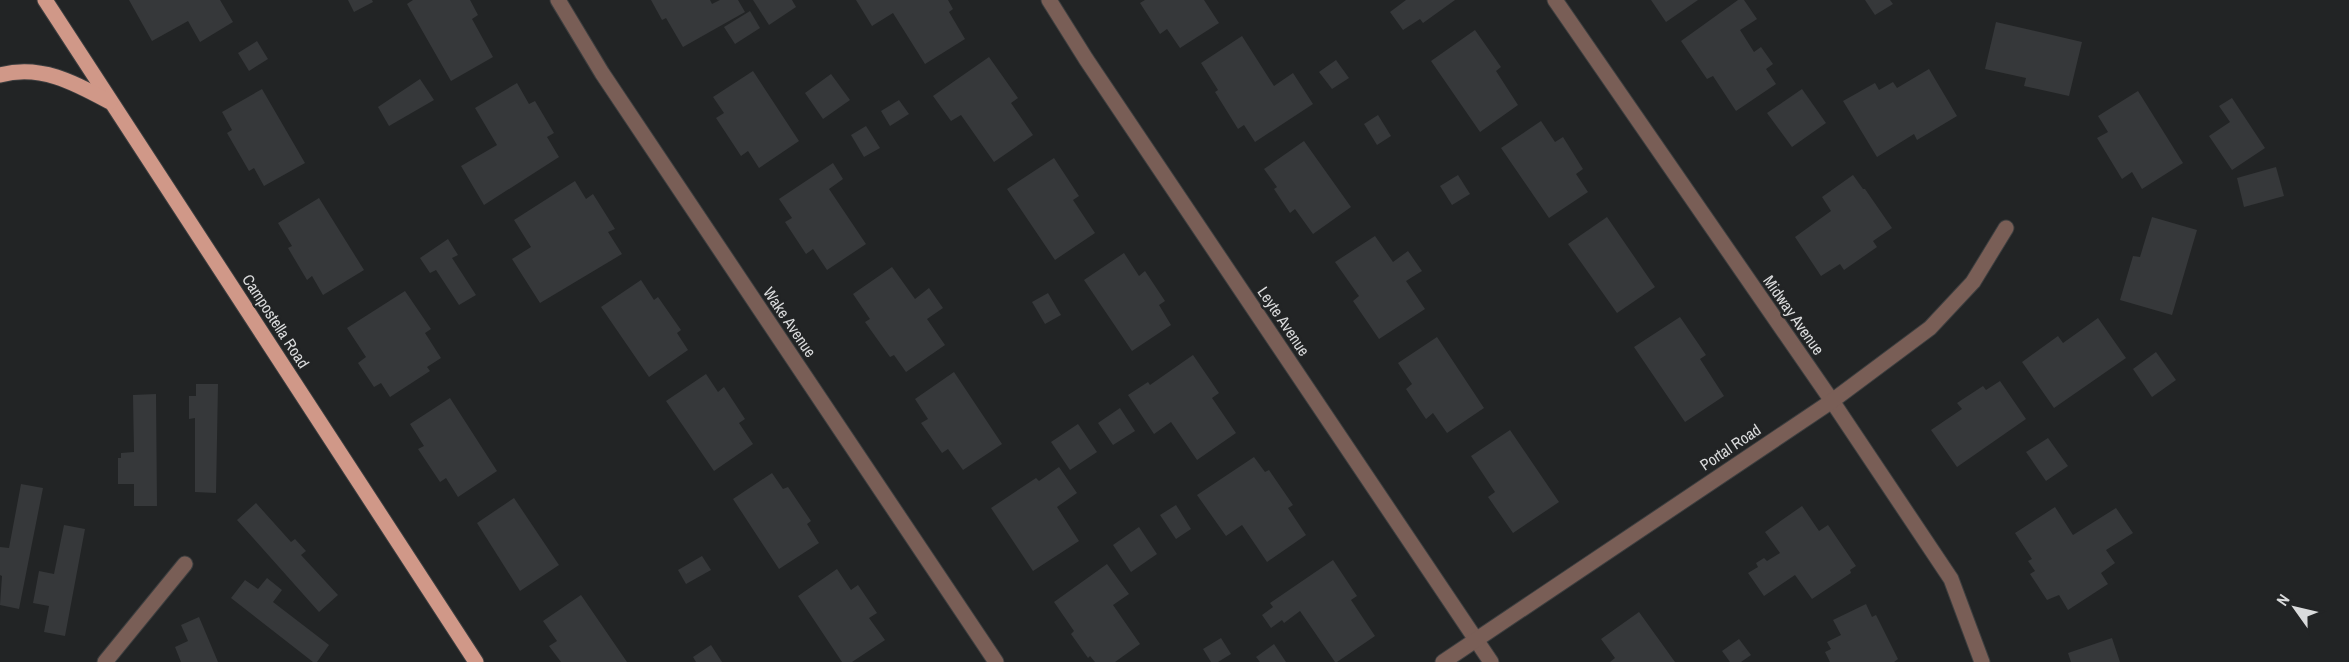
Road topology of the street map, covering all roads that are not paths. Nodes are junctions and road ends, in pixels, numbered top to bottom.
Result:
1 (45, 0) edge
2 (558, 0) edge
3 (1049, 0) edge
4 (1555, 0) edge
5 (0, 75) edge
6 (113, 104) junction
7 (2006, 228) dead end
8 (1832, 401) junction
9 (185, 564) dead end
10 (1476, 639) junction
11 (105, 662) edge
12 (476, 662) edge
13 (996, 662) edge
14 (1443, 662) edge
15 (1491, 662) edge
16 (1982, 662) edge

1 - 6 main road, Campostella Road
2 - 13 street, Wake Avenue
3 - 10 street, Leyte Avenue
4 - 8 street, Midway Avenue
5 - 6 main road
6 - 12 main road, Campostella Road
7 - 8 street, Portal Road
8 - 10 street, Portal Road
8 - 16 street, Midway Avenue
9 - 11 street
10 - 14 street, Portal Road
10 - 15 street, Leyte Avenue

